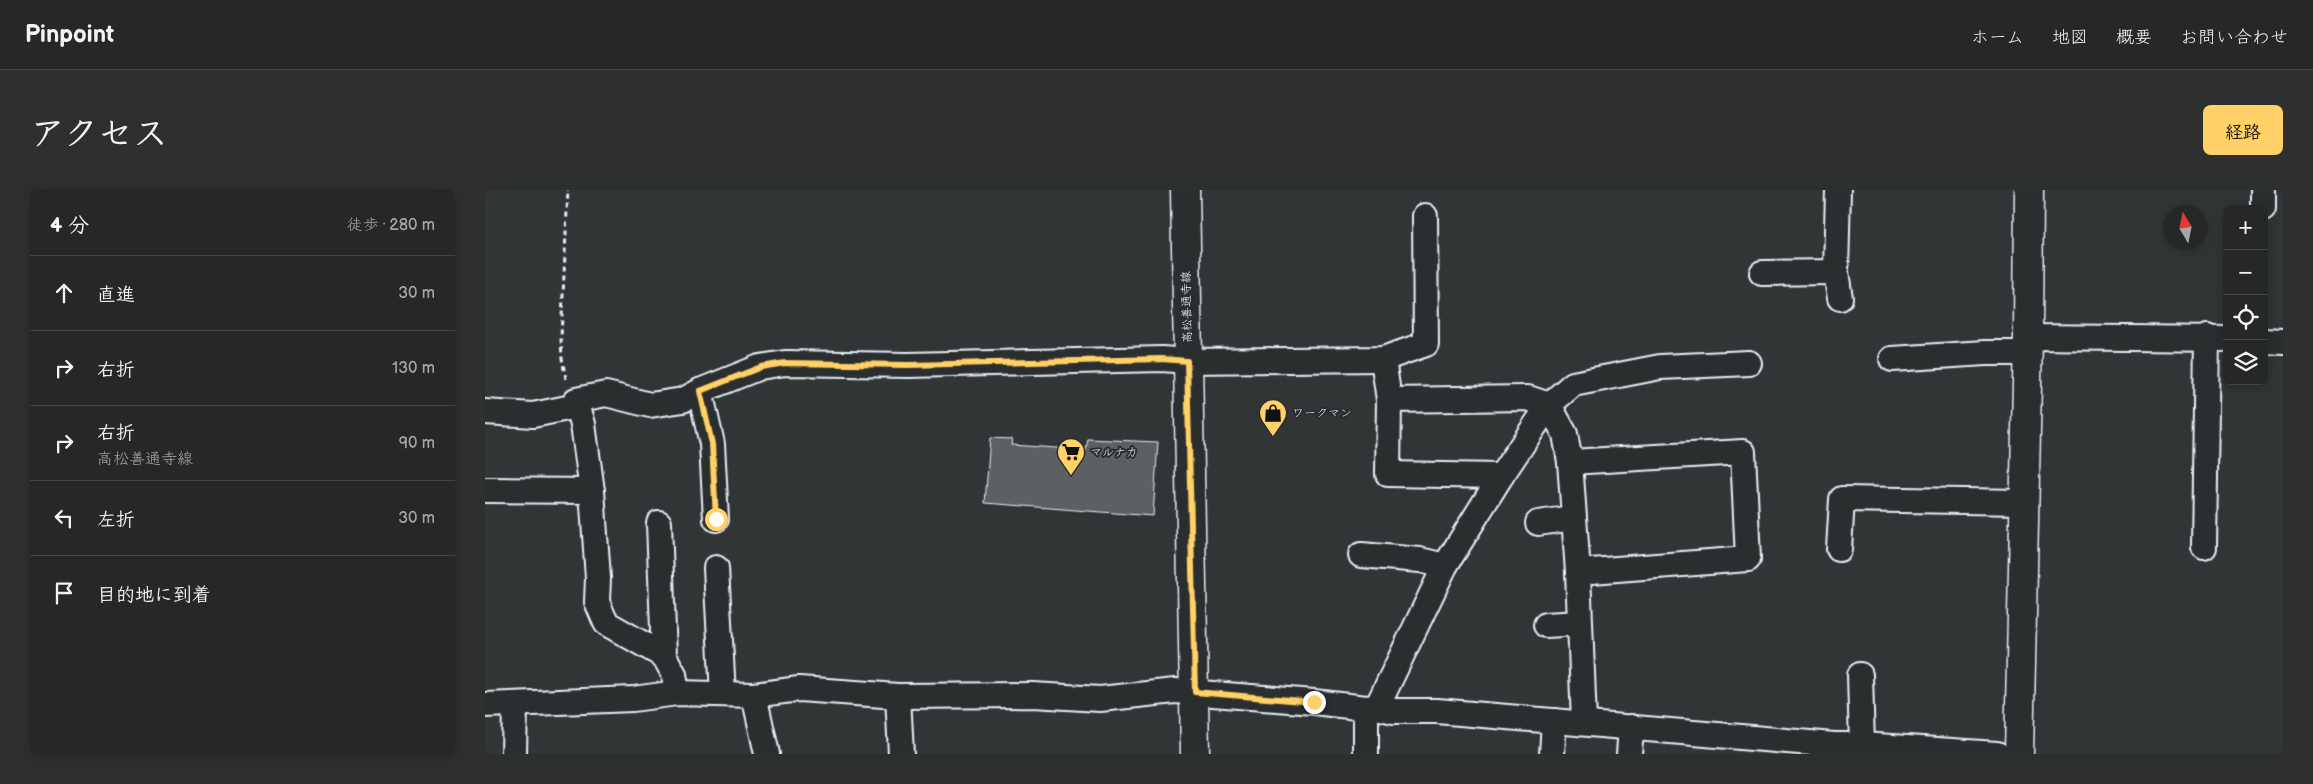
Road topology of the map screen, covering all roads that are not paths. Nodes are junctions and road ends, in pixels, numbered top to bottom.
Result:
1 (1185, 190) edge
2 (1838, 190) edge
3 (2029, 190) edge
4 (2263, 190) edge
5 (2263, 205) edge
6 (1425, 216) dead end
7 (1836, 272) junction
8 (1762, 273) dead end
9 (1840, 298) dead end
10 (2217, 338) edge
11 (2268, 341) edge
12 (2283, 342) edge
13 (2028, 345) junction
14 (1383, 359) junction
15 (1892, 360) dead end
16 (1187, 361) junction
17 (1749, 363) dead end
18 (700, 391) junction
19 (1389, 400) junction
20 (577, 403) junction
21 (1549, 405) junction
22 (485, 412) edge
23 (1570, 462) junction
24 (1501, 476) junction
25 (485, 490) edge
26 (592, 491) junction
27 (2023, 502) junction
28 (1573, 518) junction
29 (716, 519) dead end
30 (659, 523) dead end
31 (1538, 523) dead end
32 (2205, 547) dead end
33 (1839, 549) dead end
34 (1361, 555) dead end
35 (1445, 566) junction
36 (716, 568) dead end
37 (1578, 572) junction
38 (1581, 623) junction
39 (1545, 625) dead end
40 (664, 656) junction
41 (1861, 675) dead end
42 (1195, 692) junction
43 (677, 693) junction
44 (723, 694) junction
45 (754, 695) junction
46 (898, 696) junction
47 (515, 704) junction
48 (485, 705) edge
49 (1372, 708) junction
50 (1553, 721) junction
51 (1584, 724) junction
52 (1631, 727) junction
53 (1862, 745) junction
54 (1768, 746) edge
55 (1834, 750) edge
56 (514, 754) edge
57 (767, 754) edge
58 (901, 754) edge
59 (1195, 754) edge
60 (1366, 754) edge
61 (1552, 754) edge
62 (1629, 754) edge
63 (1997, 754) edge
64 (2019, 754) edge

1 - 16 main road, 高松善通寺線
2 - 7 street
3 - 13 main road
4 - 5 street
6 - 14 street
7 - 8 street
7 - 9 street
10 - 13 street
10 - 32 street
11 - 12 street
13 - 15 street
13 - 27 main road
14 - 16 street
14 - 19 street
16 - 18 street
16 - 42 main road, 高松善通寺線
17 - 21 street
18 - 20 street
18 - 29 street
19 - 21 street
19 - 24 street
20 - 22 street
20 - 26 street
21 - 23 street
21 - 24 street
23 - 28 street
23 - 37 street
24 - 35 street
25 - 26 street
26 - 40 street
27 - 33 street
27 - 64 main road
28 - 31 street
28 - 37 street
30 - 40 street
34 - 35 street
35 - 49 street
36 - 44 street
37 - 38 street
38 - 39 street
38 - 51 street
40 - 43 street
41 - 53 street
42 - 46 street
42 - 49 street
42 - 59 main road, 高松善通寺線
43 - 44 street
43 - 47 street
44 - 45 street
45 - 46 street
45 - 57 street
46 - 58 street
47 - 48 street
47 - 56 street
49 - 50 street
49 - 60 street
50 - 51 street
50 - 61 street
51 - 52 street
52 - 54 street
52 - 62 street
53 - 55 street
53 - 63 street
54 - 55 street

